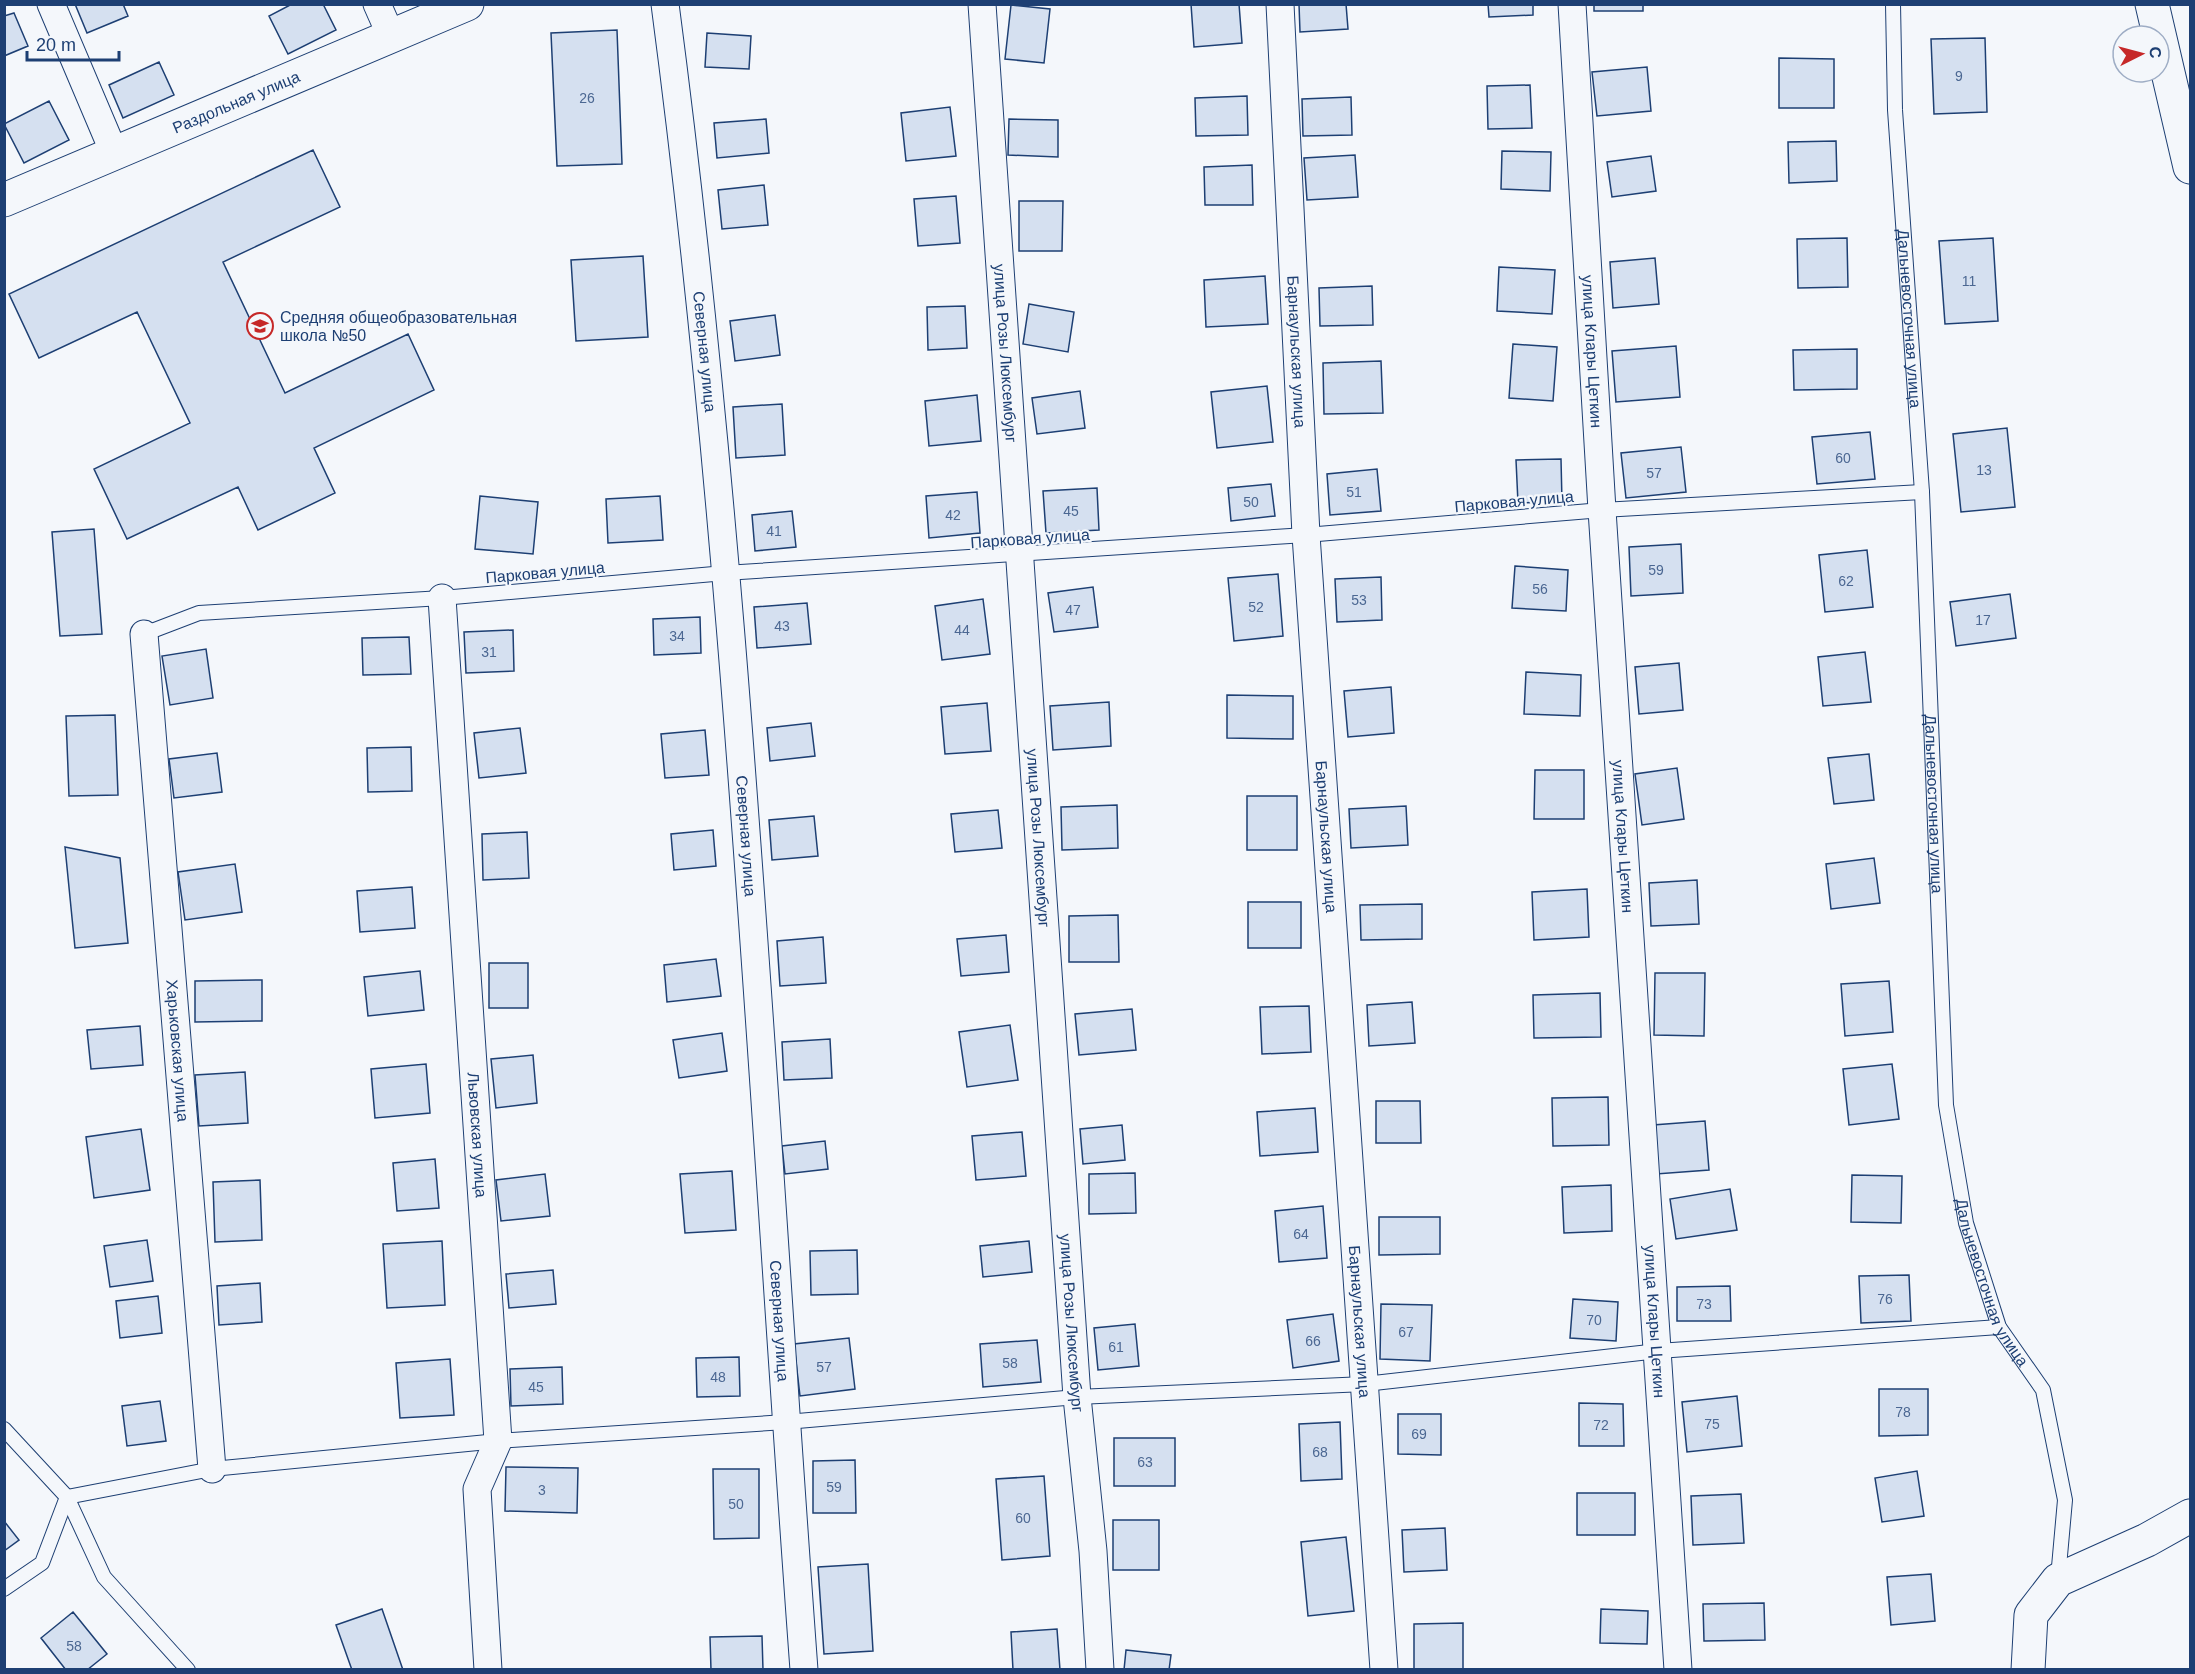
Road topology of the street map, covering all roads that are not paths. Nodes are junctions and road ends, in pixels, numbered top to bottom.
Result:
1 (51, 4) edge
2 (377, 4) edge
3 (467, 4) edge
4 (665, 4) edge
5 (982, 4) edge
6 (1280, 4) edge
7 (1572, 4) edge
8 (1893, 4) edge
9 (2152, 4) edge
10 (392, 38) junction
11 (115, 155) junction
12 (2190, 167) edge
13 (4, 200) edge
14 (1923, 492) junction
15 (1602, 510) junction
16 (1306, 536) junction
17 (1018, 555) junction
18 (725, 573) junction
19 (442, 598) junction
20 (144, 634) joint
21 (1999, 1327) junction
22 (1658, 1351) junction
23 (1365, 1384) junction
24 (1077, 1397) junction
25 (786, 1422) junction
26 (4, 1429) edge
27 (498, 1441) junction
28 (212, 1469) junction
29 (67, 1497) junction
30 (2190, 1516) edge
31 (2058, 1580) junction
32 (4, 1589) edge
33 (188, 1670) edge
34 (488, 1670) edge
35 (804, 1670) edge
36 (1100, 1670) edge
37 (1384, 1670) edge
38 (1678, 1670) edge
39 (2028, 1670) edge

1 - 11 street
2 - 10 street
3 - 10 street, Раздольная улица
4 - 18 street, Северная улица
5 - 17 street, улица Розы Люксембург
6 - 16 street, Барнаульская улица
7 - 15 street, улица Клары Цеткин
8 - 14 lane, Дальневосточная улица
9 - 12 street
10 - 11 street, Раздольная улица
11 - 13 street, Раздольная улица
14 - 15 lane, Парковая улица
14 - 21 lane, Дальневосточная улица
15 - 16 lane, Парковая улица
15 - 22 street, улица Клары Цеткин
16 - 17 lane, Парковая улица
16 - 23 street, Барнаульская улица
17 - 18 lane, Парковая улица
17 - 24 street, улица Розы Люксембург
18 - 19 lane, Парковая улица
18 - 25 street, Северная улица
19 - 20 lane, Парковая улица
19 - 27 street, Львовская улица
20 - 28 street, Харьковская улица
21 - 22 lane
21 - 31 lane, Дальневосточная улица
22 - 23 lane
22 - 38 street, улица Клары Цеткин
23 - 24 lane
23 - 37 street, Барнаульская улица
24 - 25 lane
24 - 36 street, улица Розы Люксембург
25 - 27 lane
25 - 35 street, Северная улица
26 - 29 lane
27 - 28 lane
27 - 34 street, Львовская улица
28 - 29 lane
29 - 32 lane
29 - 33 lane
30 - 31 street
31 - 39 street

